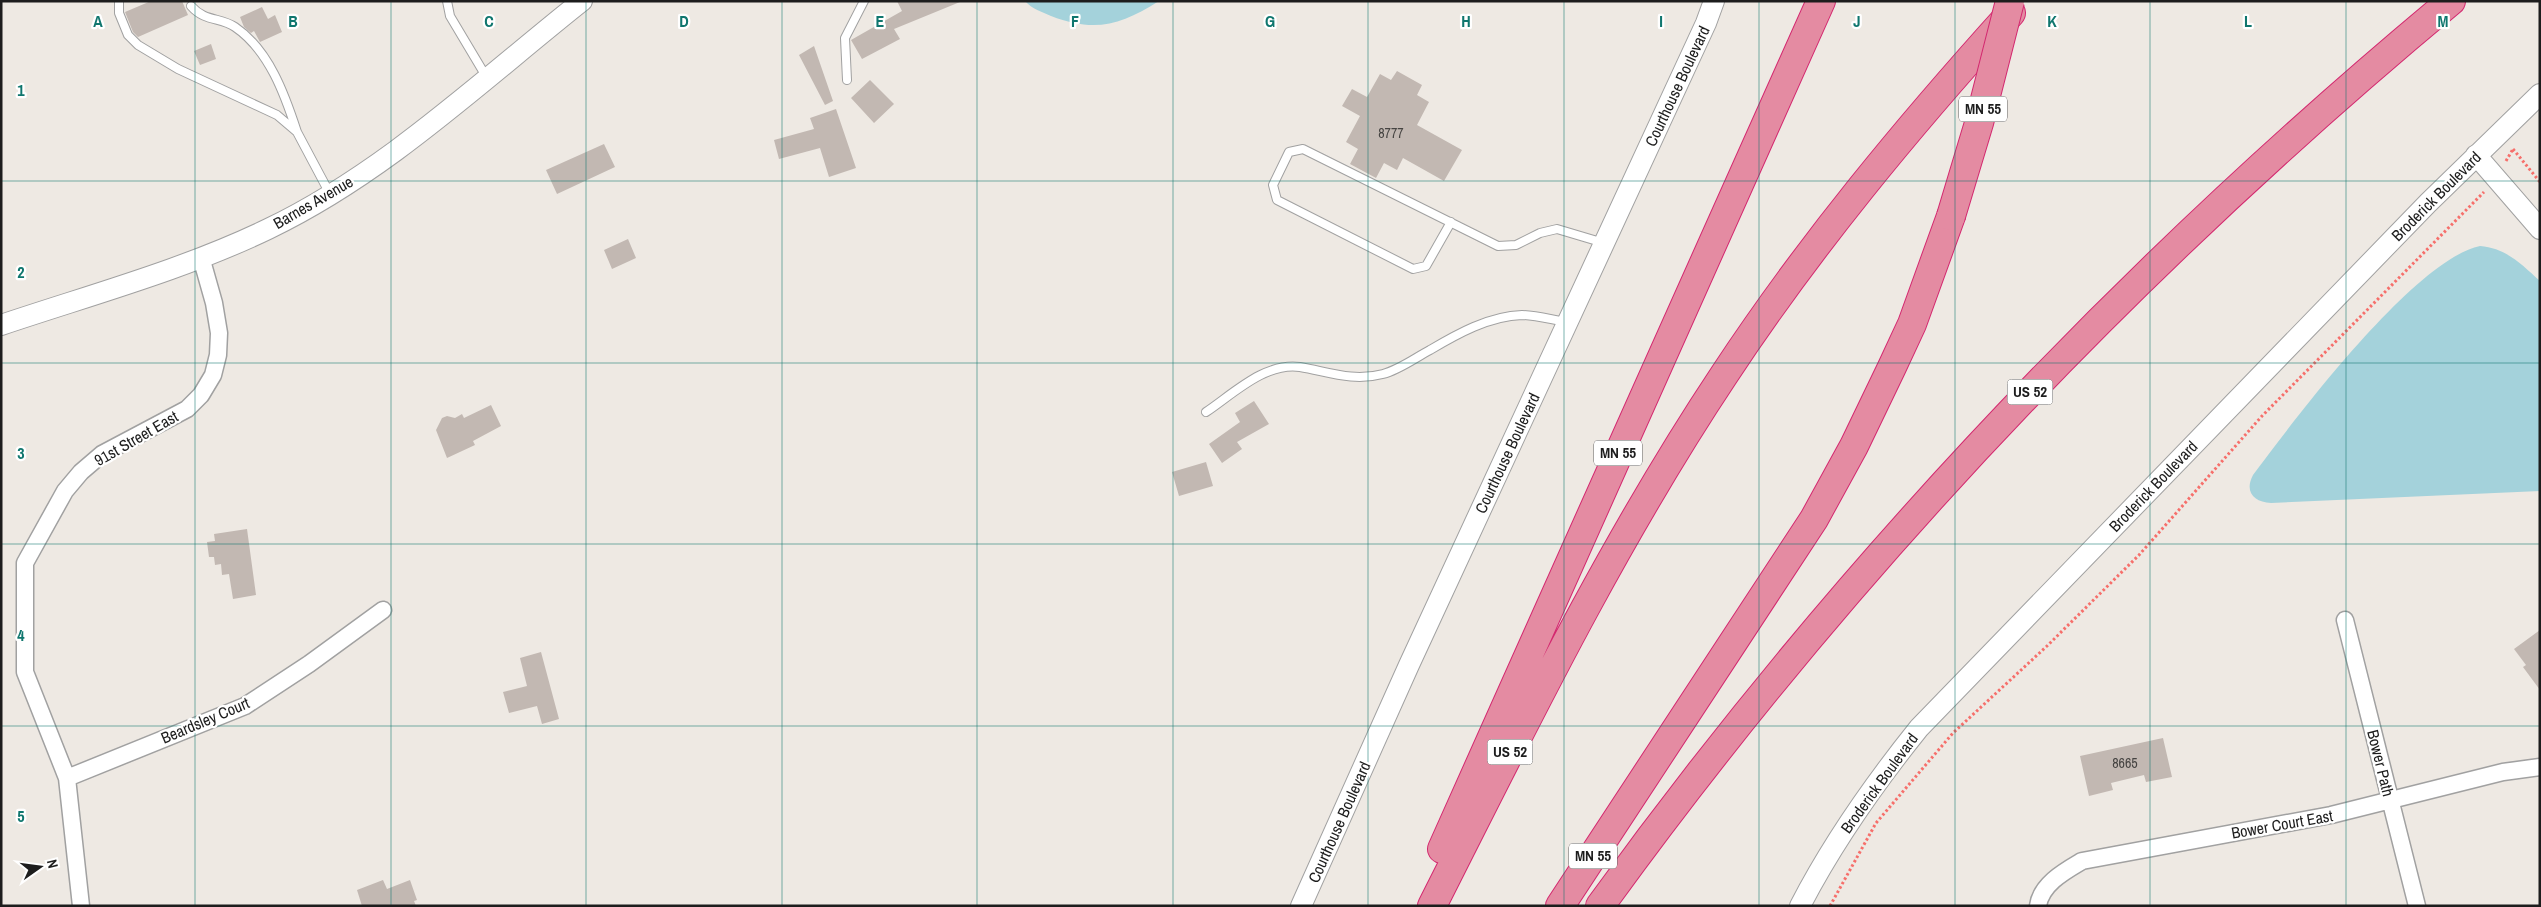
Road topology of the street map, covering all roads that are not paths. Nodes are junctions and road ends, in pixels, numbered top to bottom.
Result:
1 (119, 1) edge
2 (446, 1) edge
3 (582, 1) edge
4 (864, 1) edge
5 (1714, 1) edge
6 (1821, 1) edge
7 (2010, 1) edge
8 (2022, 1) edge
9 (2451, 1) edge
10 (191, 6) dead end
11 (487, 78) junction
12 (847, 80) dead end
13 (2540, 94) edge
14 (297, 132) junction
15 (2476, 155) junction
16 (330, 194) junction
17 (1451, 222) junction
18 (2540, 229) edge
19 (1604, 243) junction
20 (201, 257) junction
21 (1567, 322) junction
22 (1, 325) edge
23 (1206, 412) dead end
24 (383, 610) dead end
25 (2345, 620) dead end
26 (2540, 767) edge
27 (67, 778) junction
28 (2390, 802) junction
29 (2038, 903) edge
30 (81, 906) edge
31 (1301, 906) edge
32 (1417, 906) edge
33 (1432, 906) edge
34 (1560, 906) edge
35 (1600, 906) edge
36 (1800, 906) edge
37 (2417, 906) edge

1 - 14 lane
2 - 11 lane
3 - 11 street, Barnes Avenue
4 - 12 lane
5 - 19 street, Courthouse Boulevard
6 - 32 highway, MN 55
7 - 34 highway, MN 55, bridge
8 - 33 highway, US 52
9 - 35 highway, US 52
10 - 14 lane
11 - 16 street, Barnes Avenue
13 - 15 street, Broderick Boulevard
14 - 16 lane
15 - 18 street
15 - 36 street, Broderick Boulevard
16 - 20 street, Barnes Avenue
17 - 17 lane
17 - 19 lane
19 - 21 street, Courthouse Boulevard
20 - 22 street, Barnes Avenue
20 - 27 street, 91st Street East
21 - 23 lane
21 - 31 street, Courthouse Boulevard
24 - 27 street, Beardsley Court
25 - 28 street, Bower Path
26 - 28 street, Bower Court East
27 - 30 street, 91st Street East
28 - 29 street, Bower Court East
28 - 37 street, Bower Path

